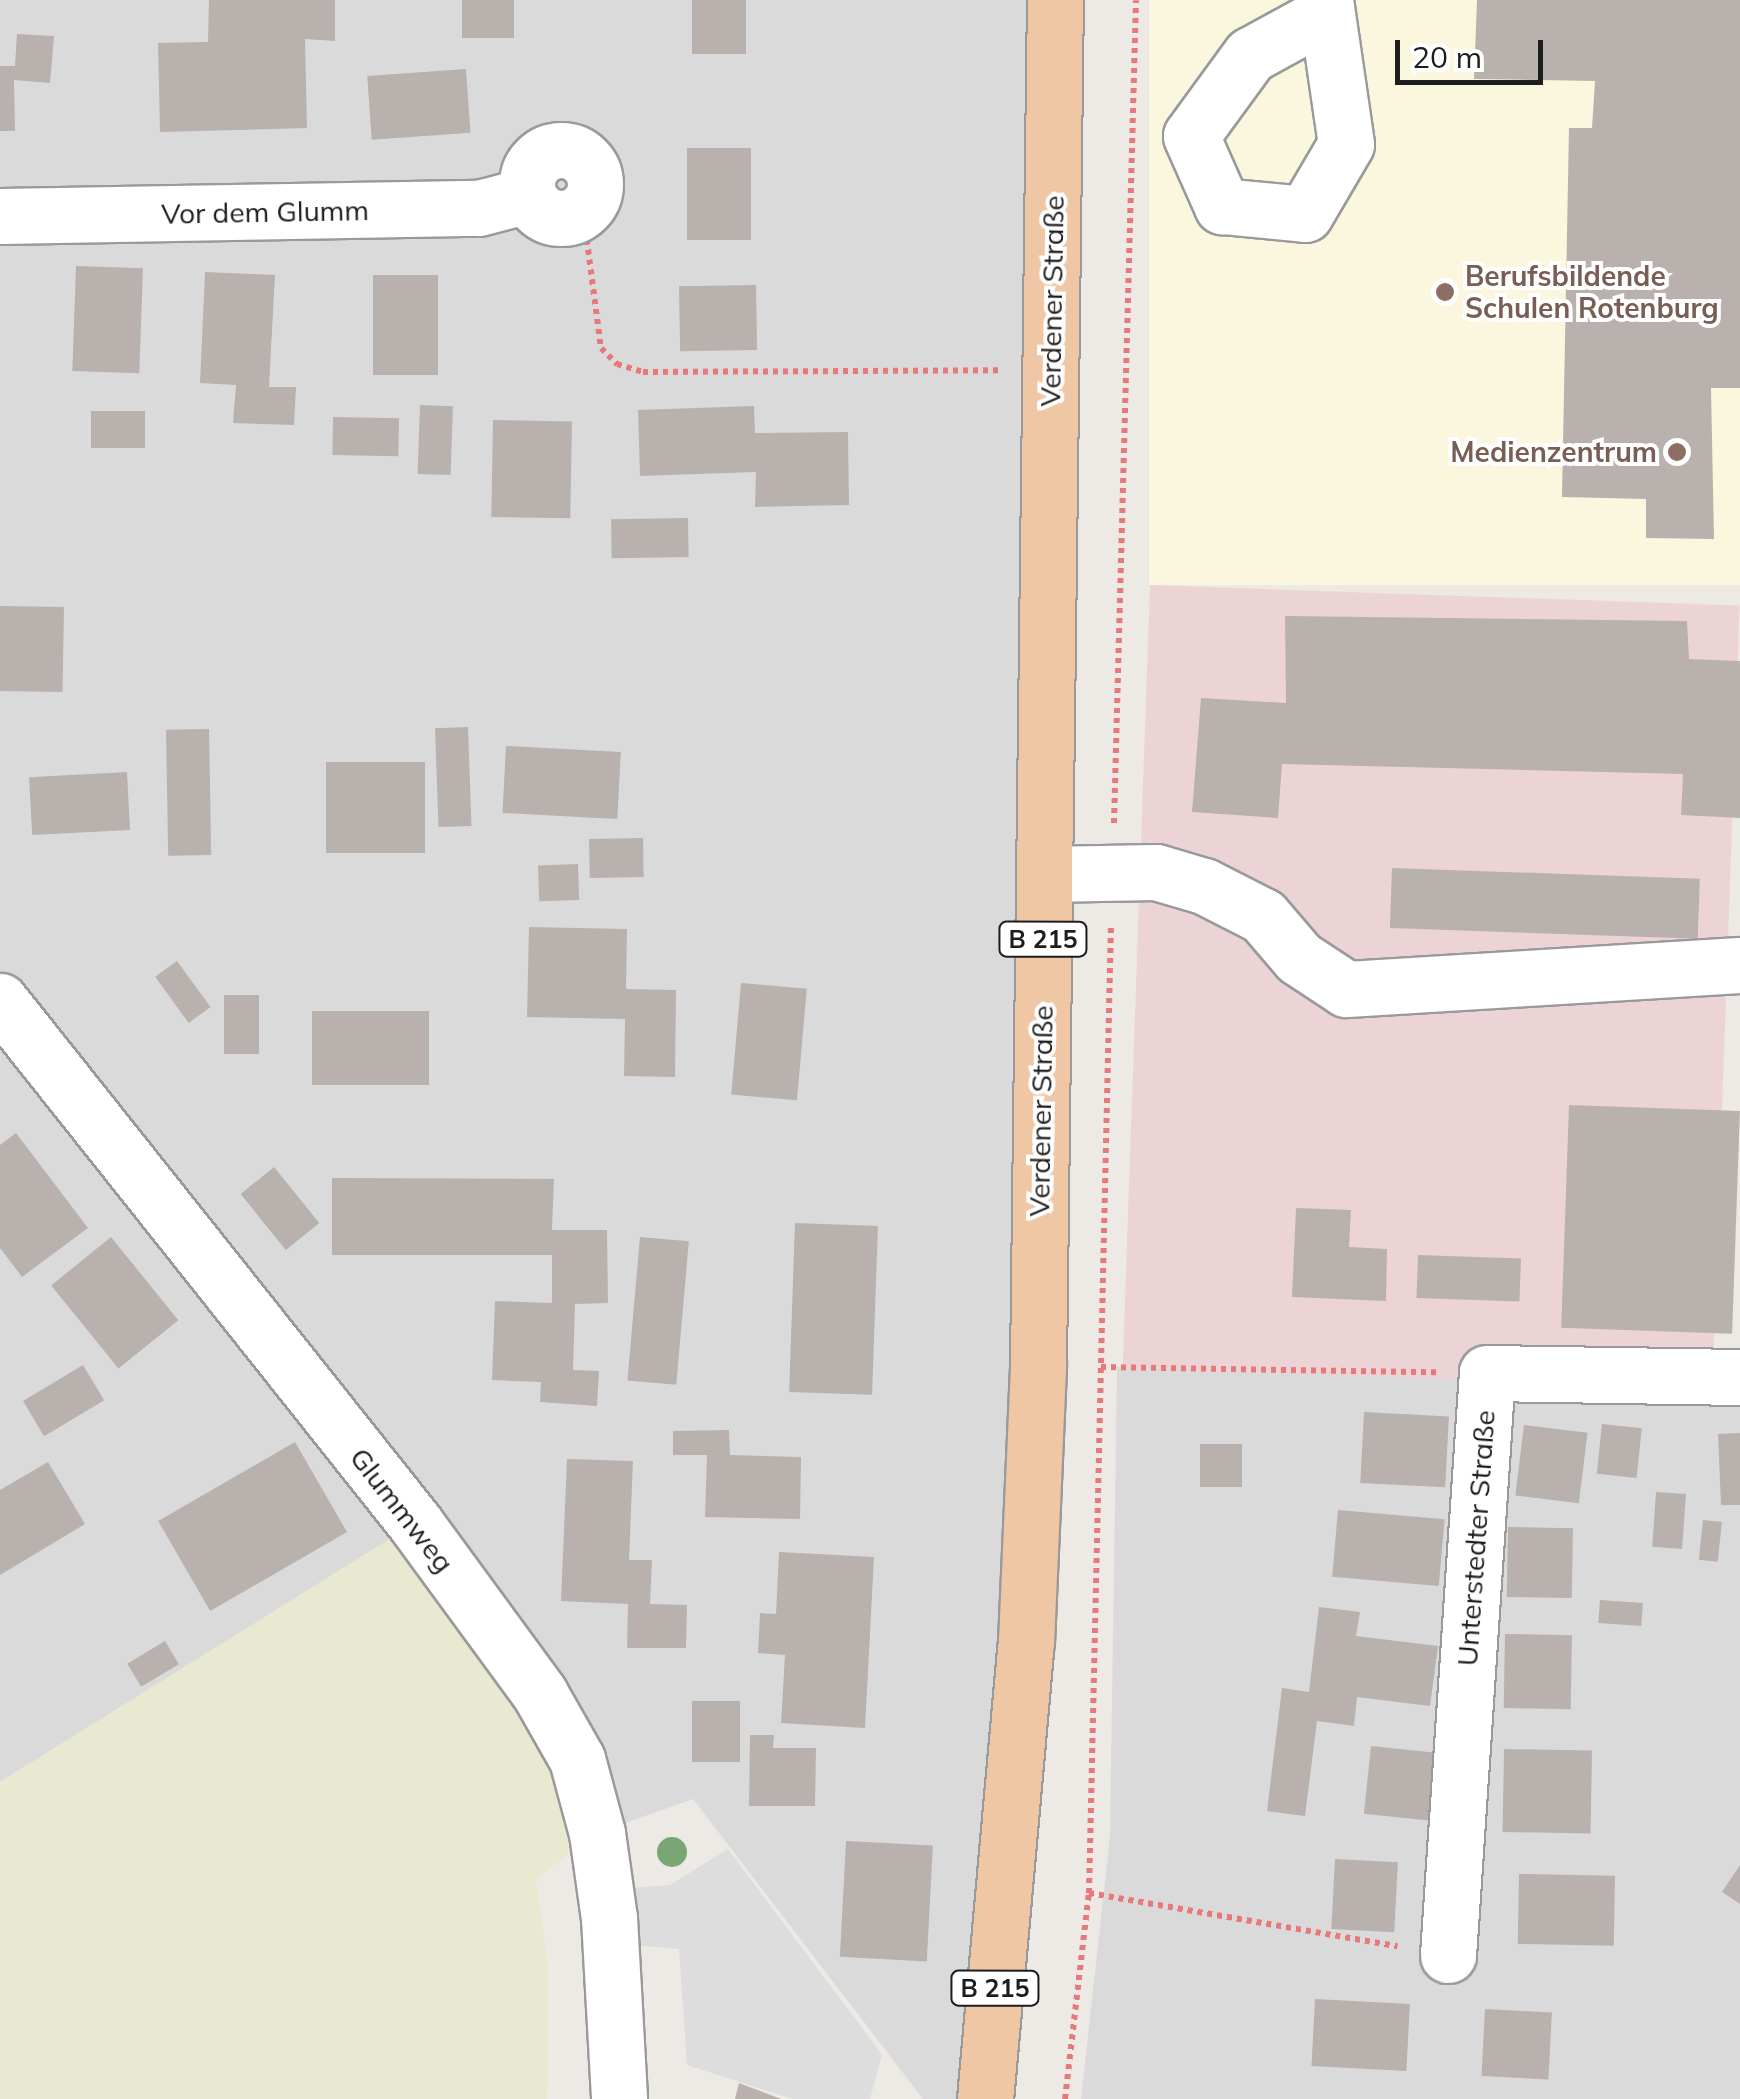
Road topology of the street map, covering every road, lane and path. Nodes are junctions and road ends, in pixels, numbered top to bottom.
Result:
1 (1055, 0) edge
2 (1136, 0) edge
3 (583, 210) joint
4 (0, 216) edge
5 (1051, 369) junction
6 (1113, 871) junction
7 (1044, 874) junction
8 (1740, 965) edge
9 (0, 1000) edge
10 (1101, 1368) junction
11 (1487, 1373) junction
12 (1740, 1377) edge
13 (1088, 1893) junction
14 (1448, 1955) joint
15 (619, 2099) edge
16 (985, 2099) edge
17 (1066, 2099) edge

1 - 5 main road, Verdener Straße / B 215
2 - 6 path
3 - 4 street, Vor dem Glumm
3 - 5 path
5 - 7 main road, Verdener Straße / B 215
6 - 7 street
6 - 8 street
6 - 10 path
7 - 16 main road, Verdener Straße / B 215
9 - 15 street, Glummweg
10 - 11 path
10 - 13 path
11 - 12 street, Unterstedter Straße
11 - 14 street, Unterstedter Straße
13 - 14 path
13 - 17 path

